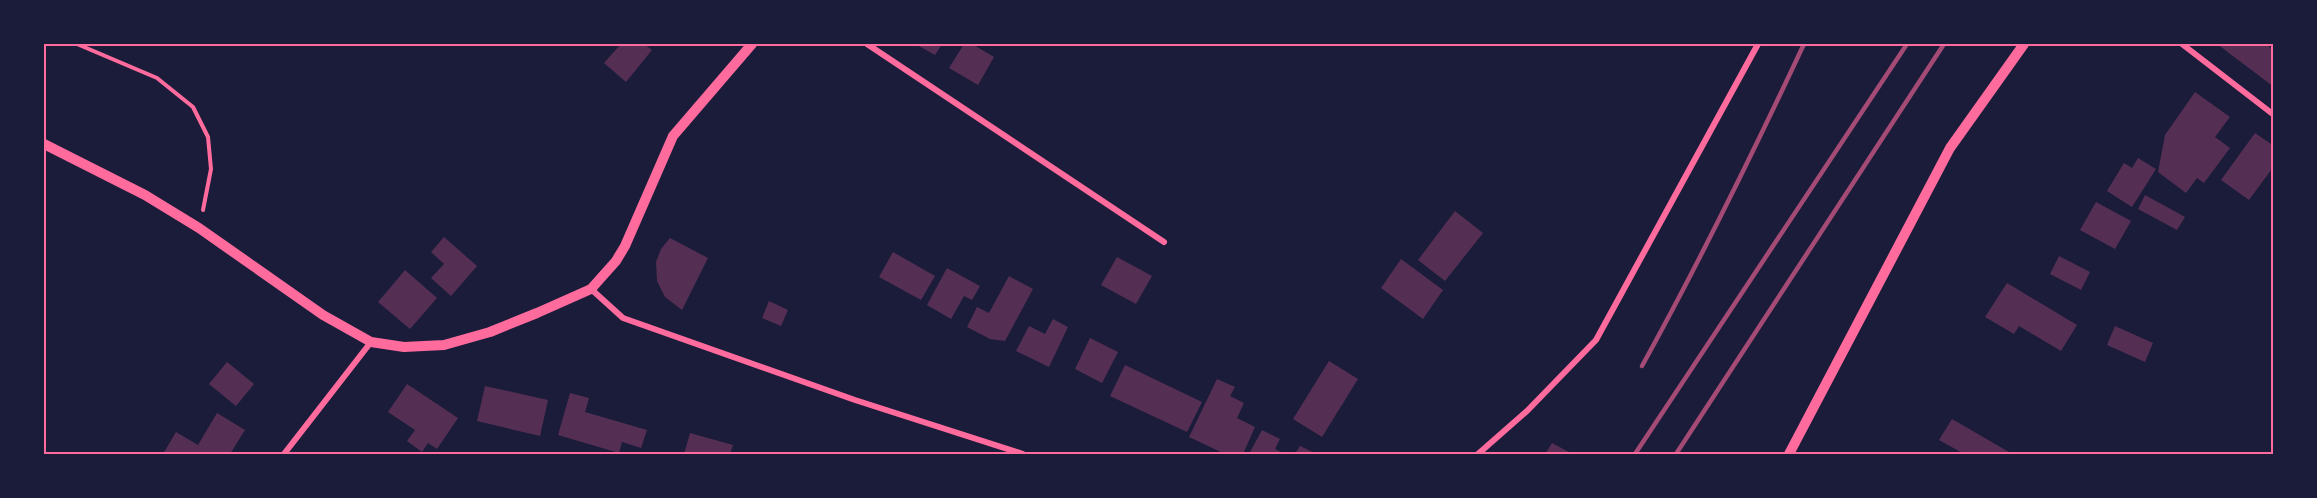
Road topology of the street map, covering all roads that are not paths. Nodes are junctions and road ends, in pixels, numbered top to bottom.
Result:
1 (752, 44) edge
2 (867, 44) edge
3 (1758, 44) edge
4 (2024, 44) edge
5 (2182, 44) edge
6 (2274, 115) edge
7 (44, 144) edge
8 (1164, 242) dead end
9 (591, 288) junction
10 (371, 342) junction
11 (284, 454) edge
12 (1023, 454) edge
13 (1478, 454) edge
14 (1789, 454) edge

1 - 9 street
2 - 8 street
3 - 13 street
4 - 14 street
5 - 6 street
7 - 10 street
9 - 10 street
9 - 12 street
10 - 11 street

